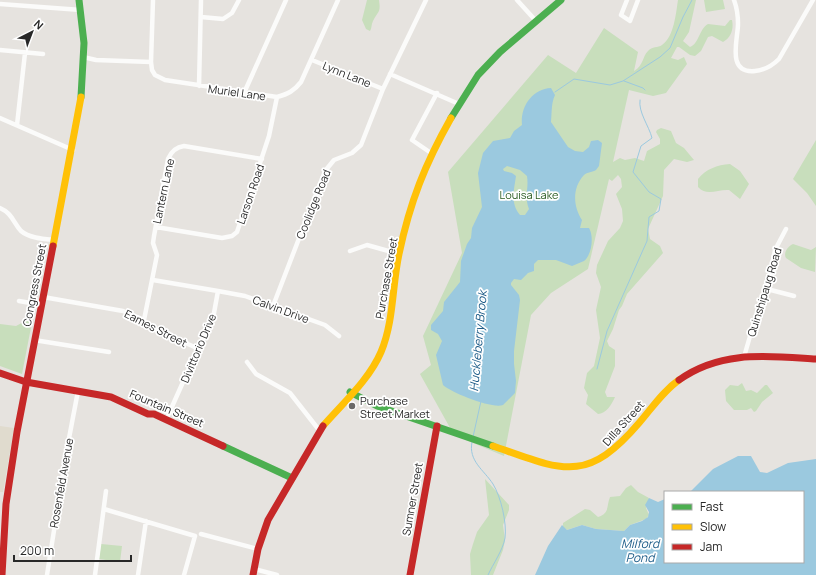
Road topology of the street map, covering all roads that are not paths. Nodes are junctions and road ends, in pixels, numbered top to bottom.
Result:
1 (79, 0) edge
2 (153, 0) edge
3 (201, 0) edge
4 (239, 0) edge
5 (286, 0) edge
6 (338, 0) edge
7 (426, 0) edge
8 (517, 0) edge
9 (561, 0) edge
10 (627, 0) edge
11 (638, 0) edge
12 (734, 0) edge
13 (813, 0) edge
14 (0, 4) edge
15 (81, 10) junction
16 (201, 17) junction
17 (536, 21) junction
18 (0, 50) edge
19 (25, 53) junction
20 (43, 54) dead end
21 (83, 58) junction
22 (312, 60) junction
23 (151, 62) junction
24 (390, 74) junction
25 (199, 86) junction
26 (383, 89) junction
27 (244, 93) junction
28 (437, 93) junction
29 (277, 97) junction
30 (459, 104) junction
31 (0, 118) edge
32 (17, 125) junction
33 (73, 150) junction
34 (432, 153) junction
35 (262, 159) junction
36 (0, 208) edge
37 (156, 227) junction
38 (786, 228) dead end
39 (54, 240) junction
40 (350, 251) dead end
41 (399, 254) junction
42 (153, 280) junction
43 (767, 289) junction
44 (218, 291) junction
45 (794, 296) dead end
46 (43, 297) junction
47 (19, 301) dead end
48 (42, 305) junction
49 (273, 306) junction
50 (144, 320) junction
51 (339, 336) dead end
52 (34, 340) junction
53 (198, 348) junction
54 (109, 352) dead end
55 (744, 357) junction
56 (816, 359) edge
57 (247, 362) dead end
58 (0, 373) edge
59 (26, 382) junction
60 (78, 391) junction
61 (350, 392) junction
62 (166, 420) junction
63 (437, 426) junction
64 (319, 430) junction
65 (292, 478) junction
66 (106, 491) dead end
67 (104, 509) junction
68 (146, 521) junction
69 (201, 534) dead end
70 (258, 549) junction
71 (254, 572) edge
72 (1, 573) edge
73 (47, 575) edge
74 (95, 575) edge
75 (138, 575) edge
76 (184, 575) edge
77 (277, 575) edge
78 (410, 575) edge

1 - 15 main road, Congress Street
2 - 23 street
3 - 16 street
4 - 16 street
5 - 27 street
6 - 22 street, Muriel Lane
7 - 24 street, Coolidge Road
8 - 17 street
9 - 17 main road, Purchase Street
10 - 11 street
12 - 13 street
14 - 15 street
15 - 21 main road, Congress Street
16 - 25 street
17 - 30 main road, Purchase Street
18 - 19 street
19 - 20 street
19 - 32 street
21 - 23 street
21 - 33 main road, Congress Street
22 - 26 street, Lynn Lane
22 - 29 street, Muriel Lane
23 - 25 street, Muriel Lane
24 - 26 street, Coolidge Road
24 - 28 street
25 - 27 street, Muriel Lane
26 - 49 street, Coolidge Road
27 - 29 street, Muriel Lane
28 - 30 street
28 - 34 street
29 - 35 street, Larson Road
30 - 34 main road, Purchase Street
31 - 32 street
32 - 33 street
33 - 39 main road, Congress Street
34 - 41 main road, Purchase Street
35 - 37 street, Larson Road
35 - 37 street, Lantern Lane
36 - 39 street
37 - 42 street, Lantern Lane
38 - 43 street, Quinshipaug Road
39 - 46 main road, Congress Street
40 - 41 street
41 - 61 main road, Purchase Street
42 - 44 street
42 - 50 street, Lantern Lane
43 - 45 street
43 - 55 street, Quinshipaug Road
44 - 49 street, Calvin Drive
44 - 53 street, Divittorio Drive
46 - 48 main road, Congress Street
46 - 50 street, Eames Street
47 - 48 street
48 - 52 main road, Congress Street
49 - 51 street, Calvin Drive
50 - 53 street, Eames Street
52 - 54 street
52 - 59 main road, Congress Street
53 - 62 street, Divittorio Drive
55 - 56 main road, Dilla Street
55 - 63 main road, Dilla Street
57 - 64 street
58 - 59 main road, Fountain Street
59 - 60 main road, Fountain Street
59 - 72 main road, Congress Street
60 - 62 main road, Fountain Street
60 - 73 street, Rosenfeld Avenue
61 - 63 main road, Dilla Street
61 - 64 main road, Purchase Street
62 - 65 main road, Fountain Street
63 - 78 main road, Sumner Street
64 - 65 main road, Purchase Street
65 - 70 main road, Purchase Street
66 - 67 street
67 - 68 street
67 - 74 street
68 - 75 street
68 - 76 street
69 - 70 street
70 - 71 main road, Purchase Street
71 - 77 street

